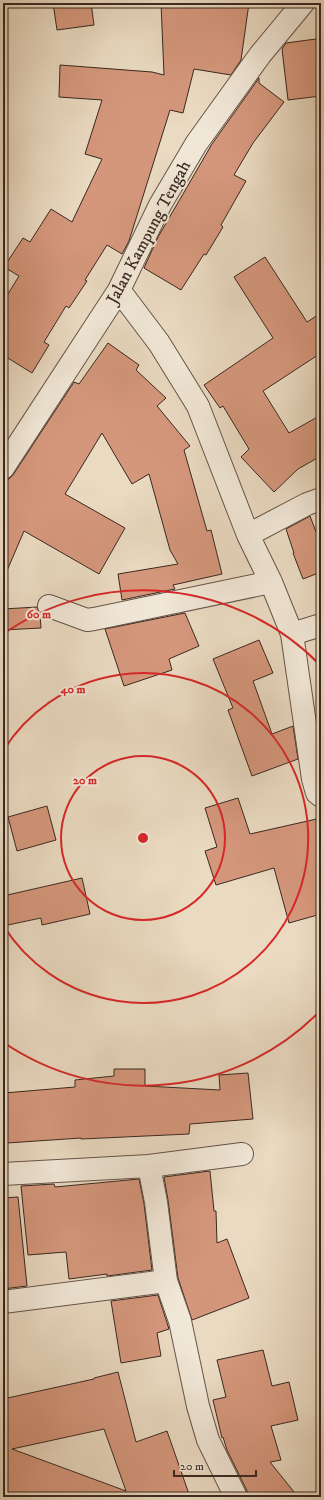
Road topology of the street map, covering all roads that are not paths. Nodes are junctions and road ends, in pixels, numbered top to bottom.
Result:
1 (303, 3) edge
2 (119, 290) junction
3 (3, 468) edge
4 (321, 499) edge
5 (248, 535) junction
6 (271, 582) junction
7 (49, 606) dead end
8 (321, 625) edge
9 (292, 634) junction
10 (321, 796) edge
11 (242, 1154) dead end
12 (148, 1166) junction
13 (3, 1174) edge
14 (166, 1281) junction
15 (3, 1302) edge
16 (236, 1497) edge

1 - 2 street, Jalan Kampung Tengah
2 - 3 street, Jalan Kampung Tengah
2 - 5 street
4 - 5 street
5 - 6 street
6 - 7 street
6 - 9 street
8 - 9 street
9 - 10 street
11 - 12 street
12 - 13 street
12 - 14 street
14 - 15 street
14 - 16 street

